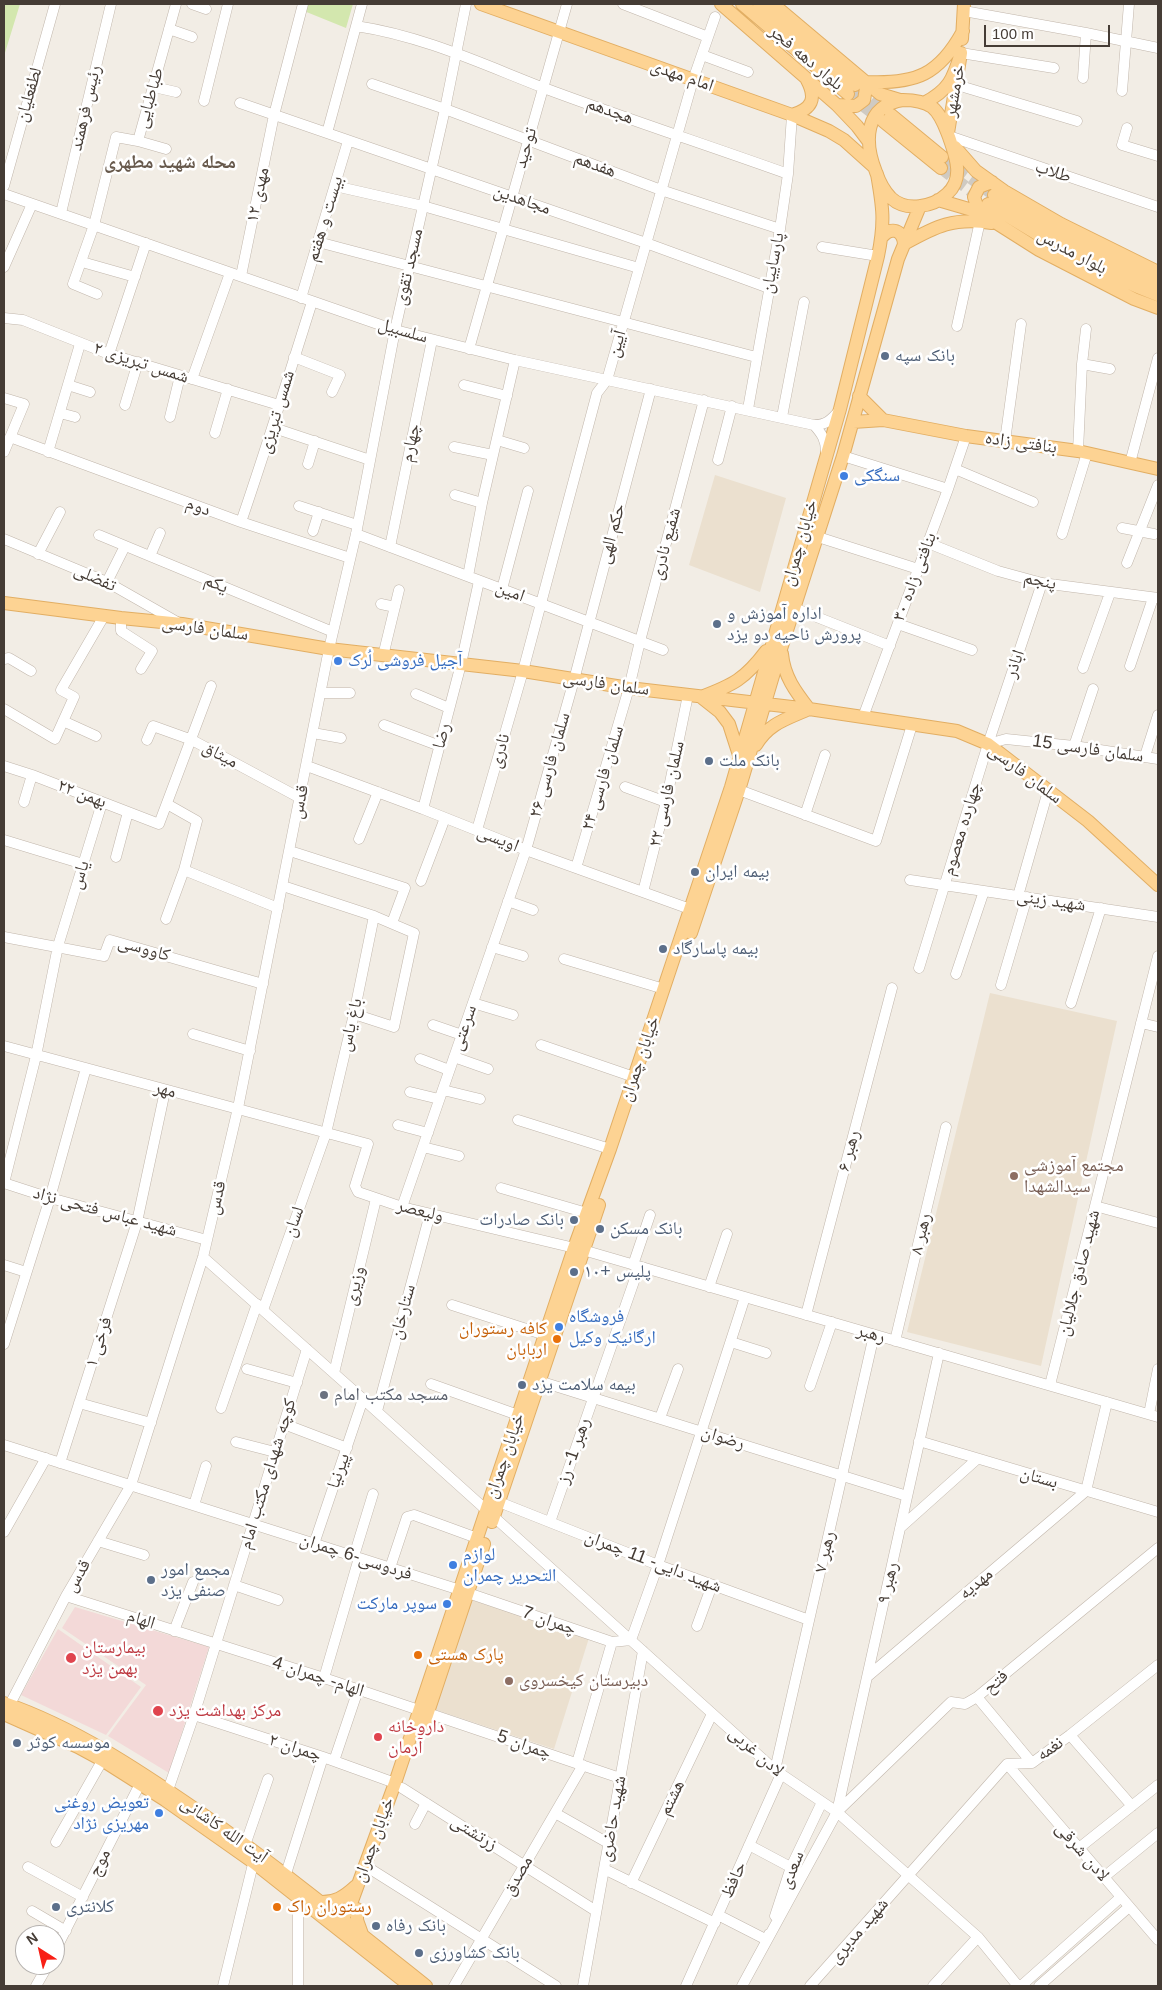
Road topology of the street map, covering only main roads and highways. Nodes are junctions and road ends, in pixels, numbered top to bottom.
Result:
1 (482, 4) edge
2 (721, 4) edge
3 (742, 4) edge
4 (759, 4) edge
5 (773, 4) edge
6 (964, 8) edge
7 (963, 31) junction
8 (961, 53) junction
9 (807, 80) junction
10 (856, 87) junction
11 (903, 100) junction
12 (924, 103) junction
13 (837, 105) junction
14 (792, 115) junction
15 (887, 118) tunnel mouth
16 (949, 138) junction
17 (869, 142) junction
18 (941, 163) tunnel mouth
19 (875, 170) junction
20 (938, 200) junction
21 (986, 203) junction
22 (920, 206) junction
23 (882, 237) junction
24 (904, 244) junction
25 (1158, 272) edge
26 (1158, 284) edge
27 (1158, 295) edge
28 (1158, 308) edge
29 (859, 396) junction
30 (883, 420) junction
31 (853, 422) junction
32 (1158, 467) edge
33 (4, 603) edge
34 (789, 606) junction
35 (776, 647) junction
36 (695, 696) junction
37 (760, 703) junction
38 (810, 709) junction
39 (744, 758) junction
40 (1158, 885) edge
41 (579, 1249) junction
42 (490, 1514) junction
43 (464, 1592) junction
44 (6, 1709) edge
45 (398, 1785) junction
46 (358, 1885) junction
47 (298, 1891) junction
48 (319, 1902) junction
49 (357, 1909) junction
50 (343, 1926) junction
51 (362, 1934) junction
52 (410, 1986) edge
53 (426, 1986) edge

1 - 14 main road, امام مهدی
2 - 9 main road
3 - 10 main road, بلوار دهه فجر
4 - 10 main road, بلوار دهه فجر
5 - 10 main road
6 - 7 main road
7 - 8 main road
7 - 10 main road
8 - 12 main road, خرمشهر
8 - 16 main road, خرمشهر
9 - 13 main road
9 - 14 main road
10 - 11 main road
10 - 13 main road
11 - 12 main road
11 - 17 main road
12 - 16 main road
13 - 17 main road
14 - 19 main road, امام مهدی
15 - 18 main road
16 - 20 main road
16 - 21 main road
17 - 19 main road
19 - 22 main road
19 - 23 main road, خیابان چمران
20 - 21 main road
20 - 22 main road
21 - 24 main road
21 - 25 main road
21 - 26 main road, بلوار مدرس
21 - 27 main road, بلوار مدرس
21 - 28 main road
22 - 24 main road, خیابان چمران
23 - 24 main road
23 - 34 main road, خیابان چمران
24 - 29 main road, خیابان چمران
29 - 30 main road
29 - 31 main road, خیابان چمران
30 - 31 main road, بنافتی زاده
30 - 32 main road, بنافتی زاده
31 - 34 main road, خیابان چمران
33 - 36 main road, سلمان فارسی
34 - 35 main road, خیابان چمران
35 - 36 main road
35 - 37 main road, خیابان چمران
35 - 38 main road
36 - 37 main road, سلمان فارسی
36 - 39 main road
37 - 38 main road, سلمان فارسی
37 - 39 main road, خیابان چمران
38 - 39 main road
38 - 40 main road, سلمان فارسی
39 - 41 main road, خیابان چمران
39 - 41 main road, خیابان چمران
41 - 42 main road, خیابان چمران
41 - 42 main road, خیابان چمران
42 - 43 main road, خیابان چمران
42 - 43 main road, خیابان چمران
43 - 45 main road, خیابان چمران
44 - 47 main road, آیت الله کاشانی
45 - 46 main road, خیابان چمران
45 - 49 main road, خیابان چمران
46 - 48 main road
46 - 50 main road, خیابان چمران
47 - 48 main road, آیت الله کاشانی
47 - 50 main road, آیت الله کاشانی
48 - 50 main road, آیت الله کاشانی
49 - 50 main road, خیابان چمران
49 - 51 main road
50 - 51 main road, آیت الله کاشانی
50 - 52 main road, آیت الله کاشانی
51 - 53 main road, آیت الله کاشانی

